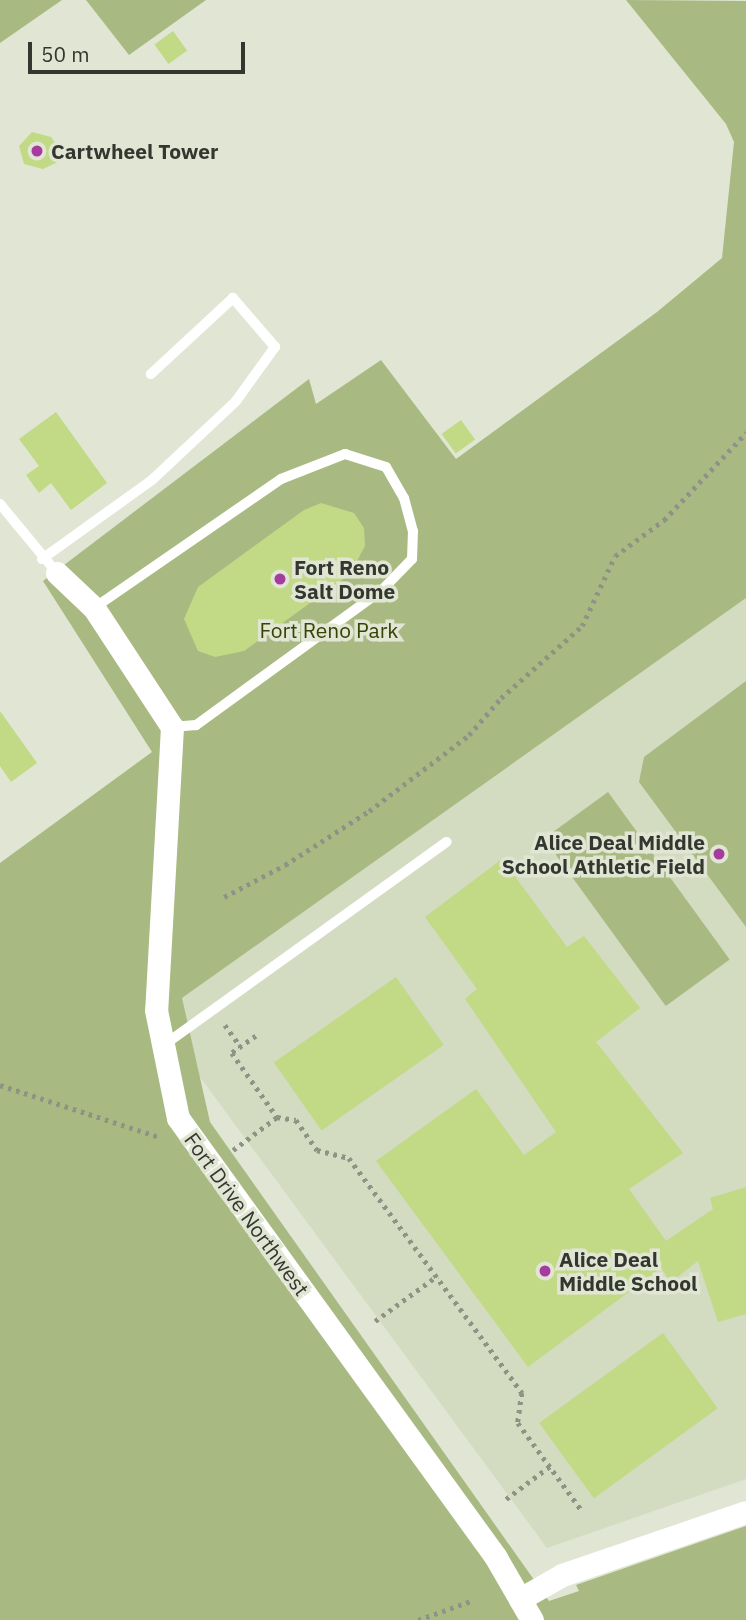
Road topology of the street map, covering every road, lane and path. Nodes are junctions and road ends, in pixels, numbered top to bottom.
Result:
1 (151, 374) dead end
2 (746, 433) edge
3 (0, 504) edge
4 (49, 566) junction
5 (94, 608) junction
6 (172, 727) junction
7 (447, 842) dead end
8 (224, 897) dead end
9 (214, 1010) junction
10 (256, 1035) dead end
11 (161, 1047) junction
12 (241, 1047) junction
13 (0, 1085) edge
14 (277, 1117) junction
15 (161, 1137) dead end
16 (233, 1150) dead end
17 (437, 1276) junction
18 (375, 1321) dead end
19 (550, 1466) junction
20 (506, 1499) dead end
21 (583, 1512) dead end
22 (746, 1512) edge
23 (520, 1599) junction
24 (474, 1600) dead end
25 (418, 1620) edge
26 (532, 1620) edge

1 - 4 lane
2 - 8 path
3 - 4 lane
4 - 5 street
5 - 6 street
5 - 6 lane
6 - 11 street, Fort Drive Northwest
7 - 9 lane
9 - 11 lane
9 - 12 path
10 - 12 path
11 - 23 street, Fort Drive Northwest
12 - 14 path
13 - 15 path
14 - 16 path
14 - 17 path
17 - 18 path
17 - 19 path
19 - 20 path
19 - 21 path
22 - 23 street
23 - 26 street, Fort Drive Northwest
24 - 25 path

